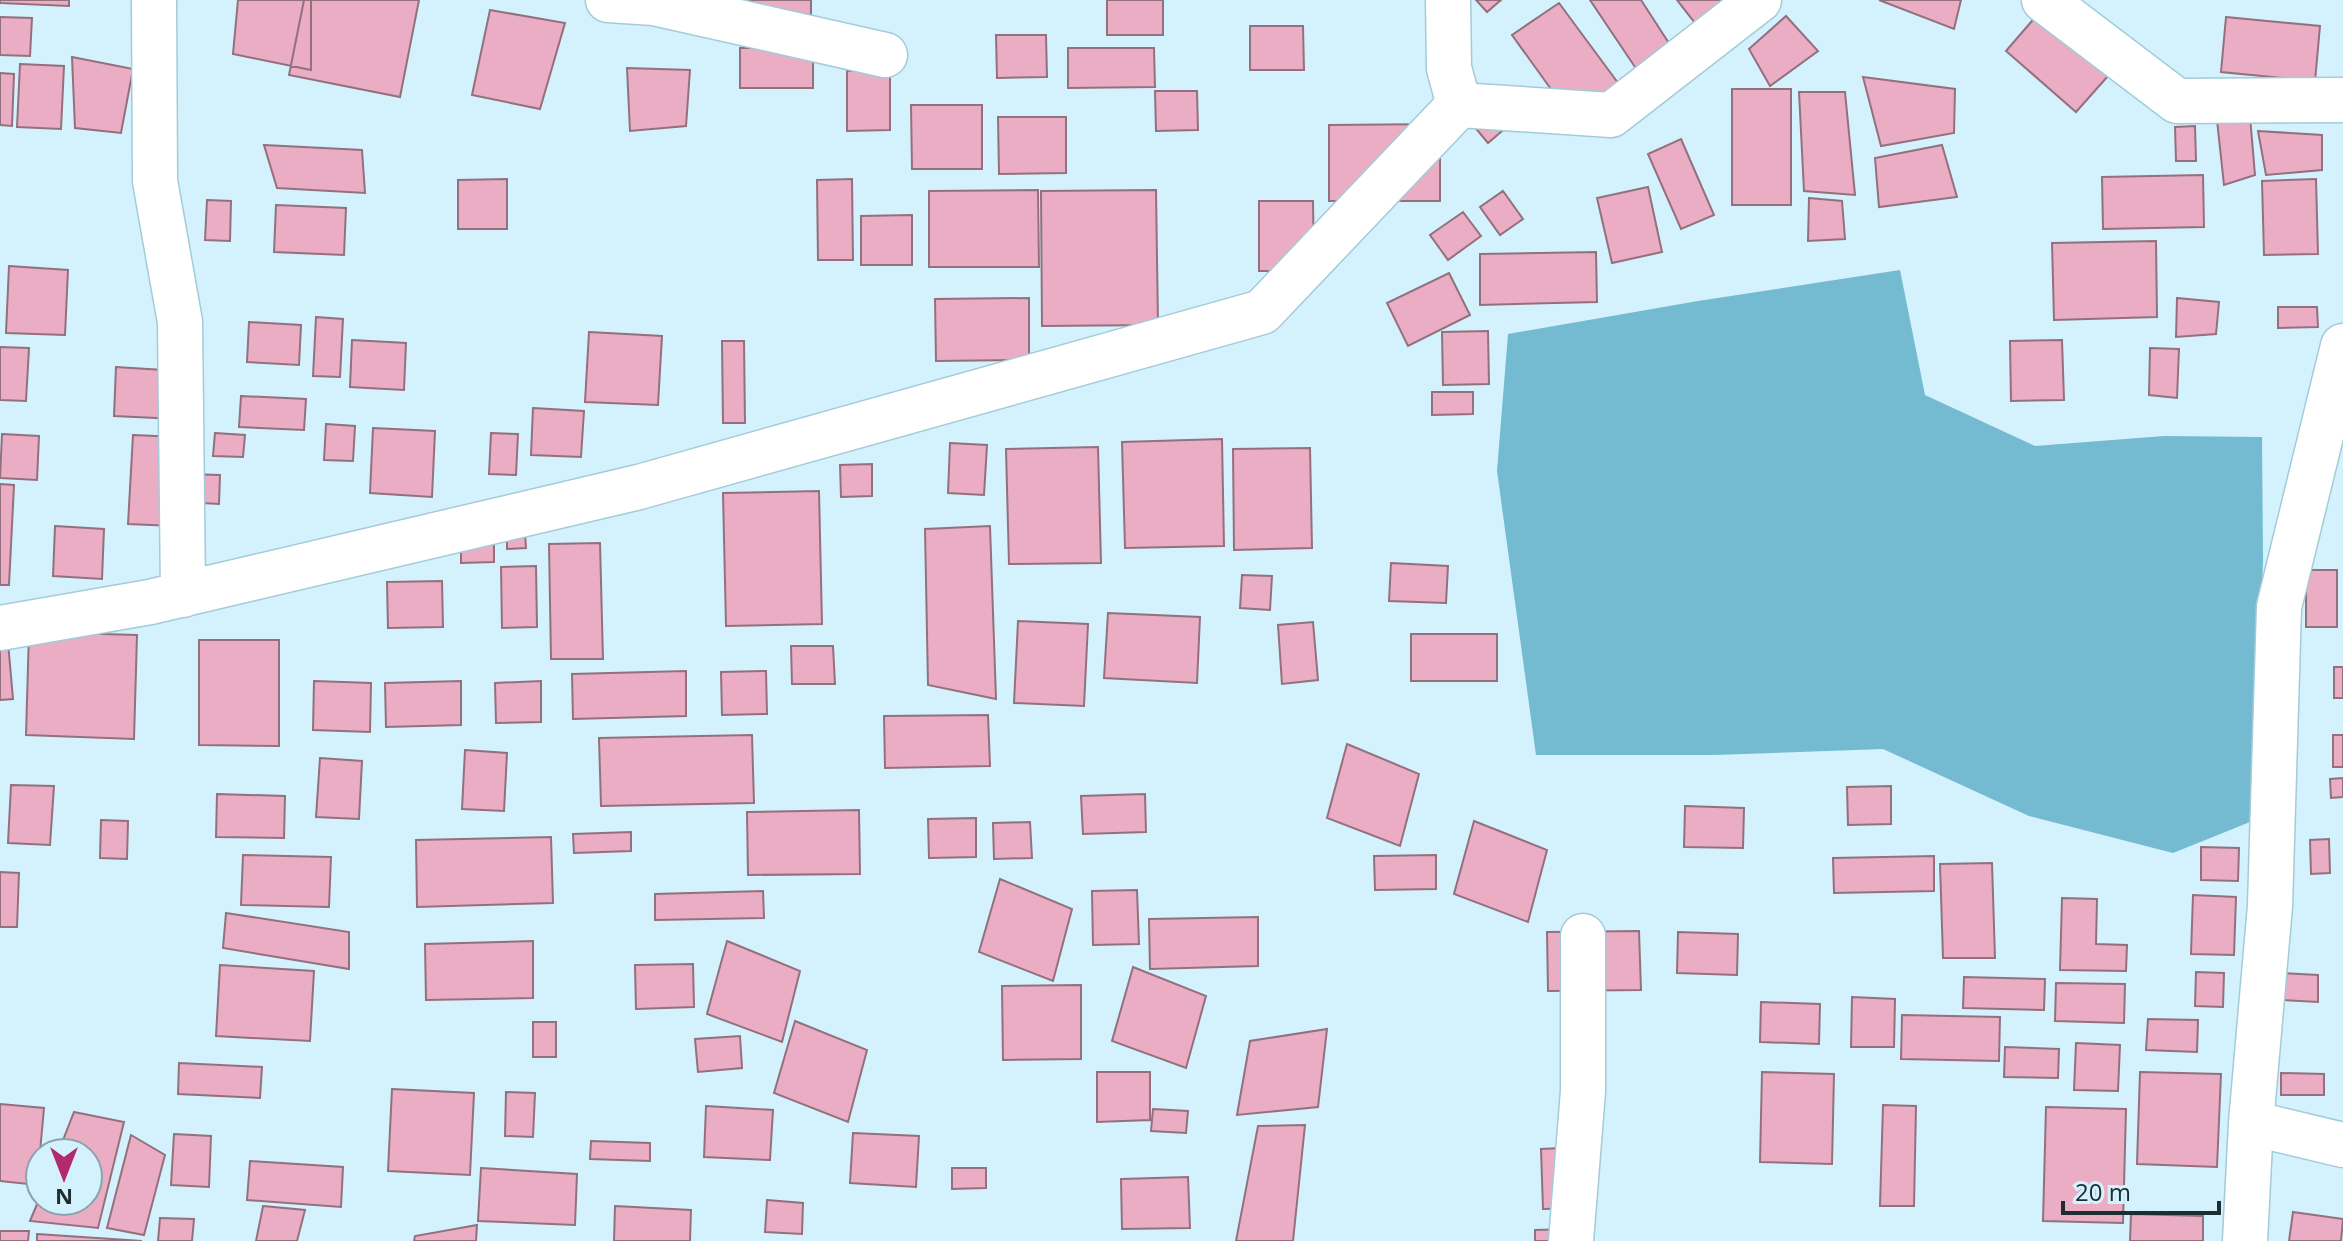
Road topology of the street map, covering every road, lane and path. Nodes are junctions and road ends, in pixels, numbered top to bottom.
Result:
1 (154, 0) edge
2 (608, 0) edge
3 (1448, 0) edge
4 (1759, 0) edge
5 (2044, 0) edge
6 (654, 1) edge
7 (885, 55) dead end
8 (2343, 100) edge
9 (1459, 105) junction
10 (2343, 346) edge
11 (183, 595) junction
12 (0, 628) edge
13 (1583, 936) dead end
14 (2251, 1123) junction
15 (2343, 1145) edge
16 (1571, 1241) edge
17 (2245, 1241) edge

1 - 11 street
2 - 6 street
3 - 9 street
4 - 9 street
5 - 8 street
6 - 7 street
9 - 11 street
10 - 14 street
11 - 12 street
13 - 16 street
14 - 15 street
14 - 17 street

